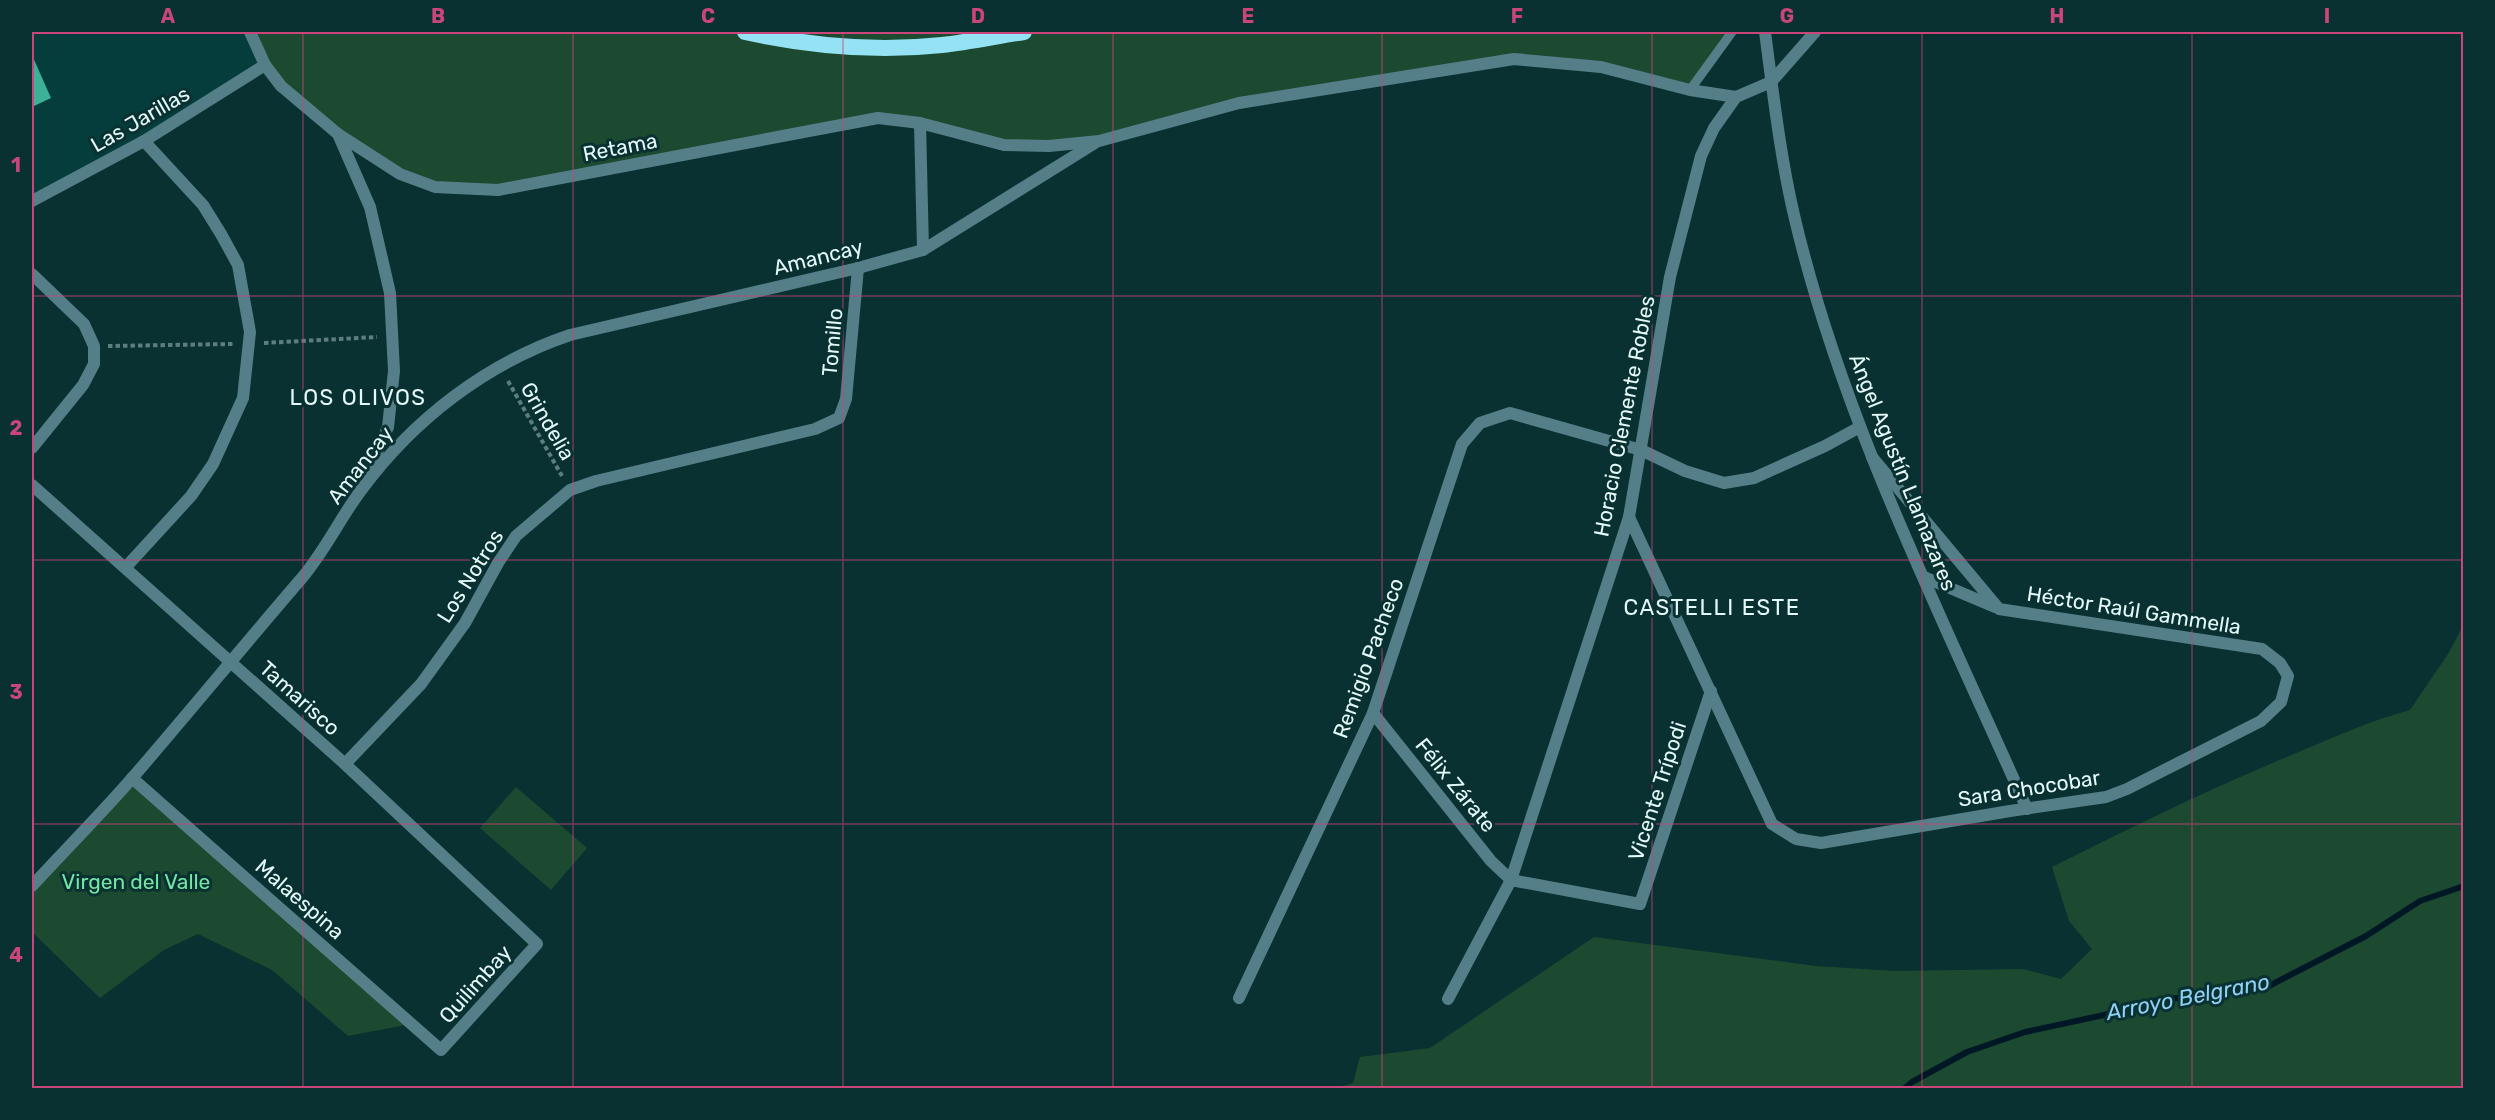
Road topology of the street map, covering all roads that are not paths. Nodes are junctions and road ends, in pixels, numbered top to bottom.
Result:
1 (250, 32) edge
2 (745, 32) edge
3 (1024, 32) edge
4 (1732, 32) edge
5 (1765, 32) edge
6 (1815, 32) edge
7 (265, 66) junction
8 (1771, 82) junction
9 (1690, 90) junction
10 (1736, 97) junction
11 (920, 123) junction
12 (338, 134) junction
13 (144, 141) junction
14 (1099, 141) junction
15 (32, 201) edge
16 (923, 250) junction
17 (858, 268) junction
18 (32, 274) edge
19 (839, 418) joint
20 (1860, 427) junction
21 (32, 448) edge
22 (1641, 450) junction
23 (1872, 457) junction
24 (32, 485) edge
25 (361, 490) junction
26 (1629, 517) junction
27 (126, 567) junction
28 (1924, 577) junction
29 (1999, 609) junction
30 (2262, 649) joint
31 (230, 661) junction
32 (1711, 691) junction
33 (1373, 713) junction
34 (345, 764) junction
35 (132, 778) junction
36 (2027, 809) junction
37 (1511, 880) junction
38 (32, 886) edge
39 (537, 944) joint
40 (1239, 998) dead end
41 (1448, 999) dead end
42 (441, 1050) joint

1 - 7 street, Retama
2 - 3 highway
4 - 9 lane
5 - 8 street, Ángel Agustín Llamazares
6 - 8 street
7 - 12 street, Retama
7 - 13 street, Las Jarillas
8 - 10 street
8 - 20 street, Ángel Agustín Llamazares
9 - 10 street
9 - 14 street
10 - 22 street, Horacio Clemente Robles
11 - 12 street, Retama
11 - 14 street, Retama
11 - 16 street
12 - 25 street
13 - 15 street, Las Jarillas
13 - 27 street
14 - 16 street, Amancay
16 - 17 street, Amancay
17 - 19 street, Tomillo
17 - 25 street, Amancay
18 - 21 street
19 - 34 street, Los Notros
20 - 22 street
20 - 23 street, Ángel Agustín Llamazares
22 - 26 street, Horacio Clemente Robles
22 - 33 street, Remigio Pacheco
23 - 28 street, Ángel Agustín Llamazares
23 - 29 street, Héctor Raúl Gammella
24 - 27 street, Tamarisco
25 - 31 street, Amancay
26 - 32 street
26 - 37 street, Horacio Clemente Robles
27 - 31 street, Tamarisco
28 - 29 street, Héctor Raúl Gammella
28 - 36 street, Ángel Agustín Llamazares
29 - 30 street, Héctor Raúl Gammella
30 - 36 street, Sara Chocobar
31 - 34 street, Tamarisco
31 - 35 street, Amancay
32 - 36 street, Sara Chocobar
32 - 37 street, Vicente Trípodi
33 - 37 street, Félix Zárate
33 - 40 street, Remigio Pacheco
34 - 39 street, Tamarisco
35 - 38 street, Amancay
35 - 42 street, Malaespina
37 - 41 street
39 - 42 street, Quilimbay

